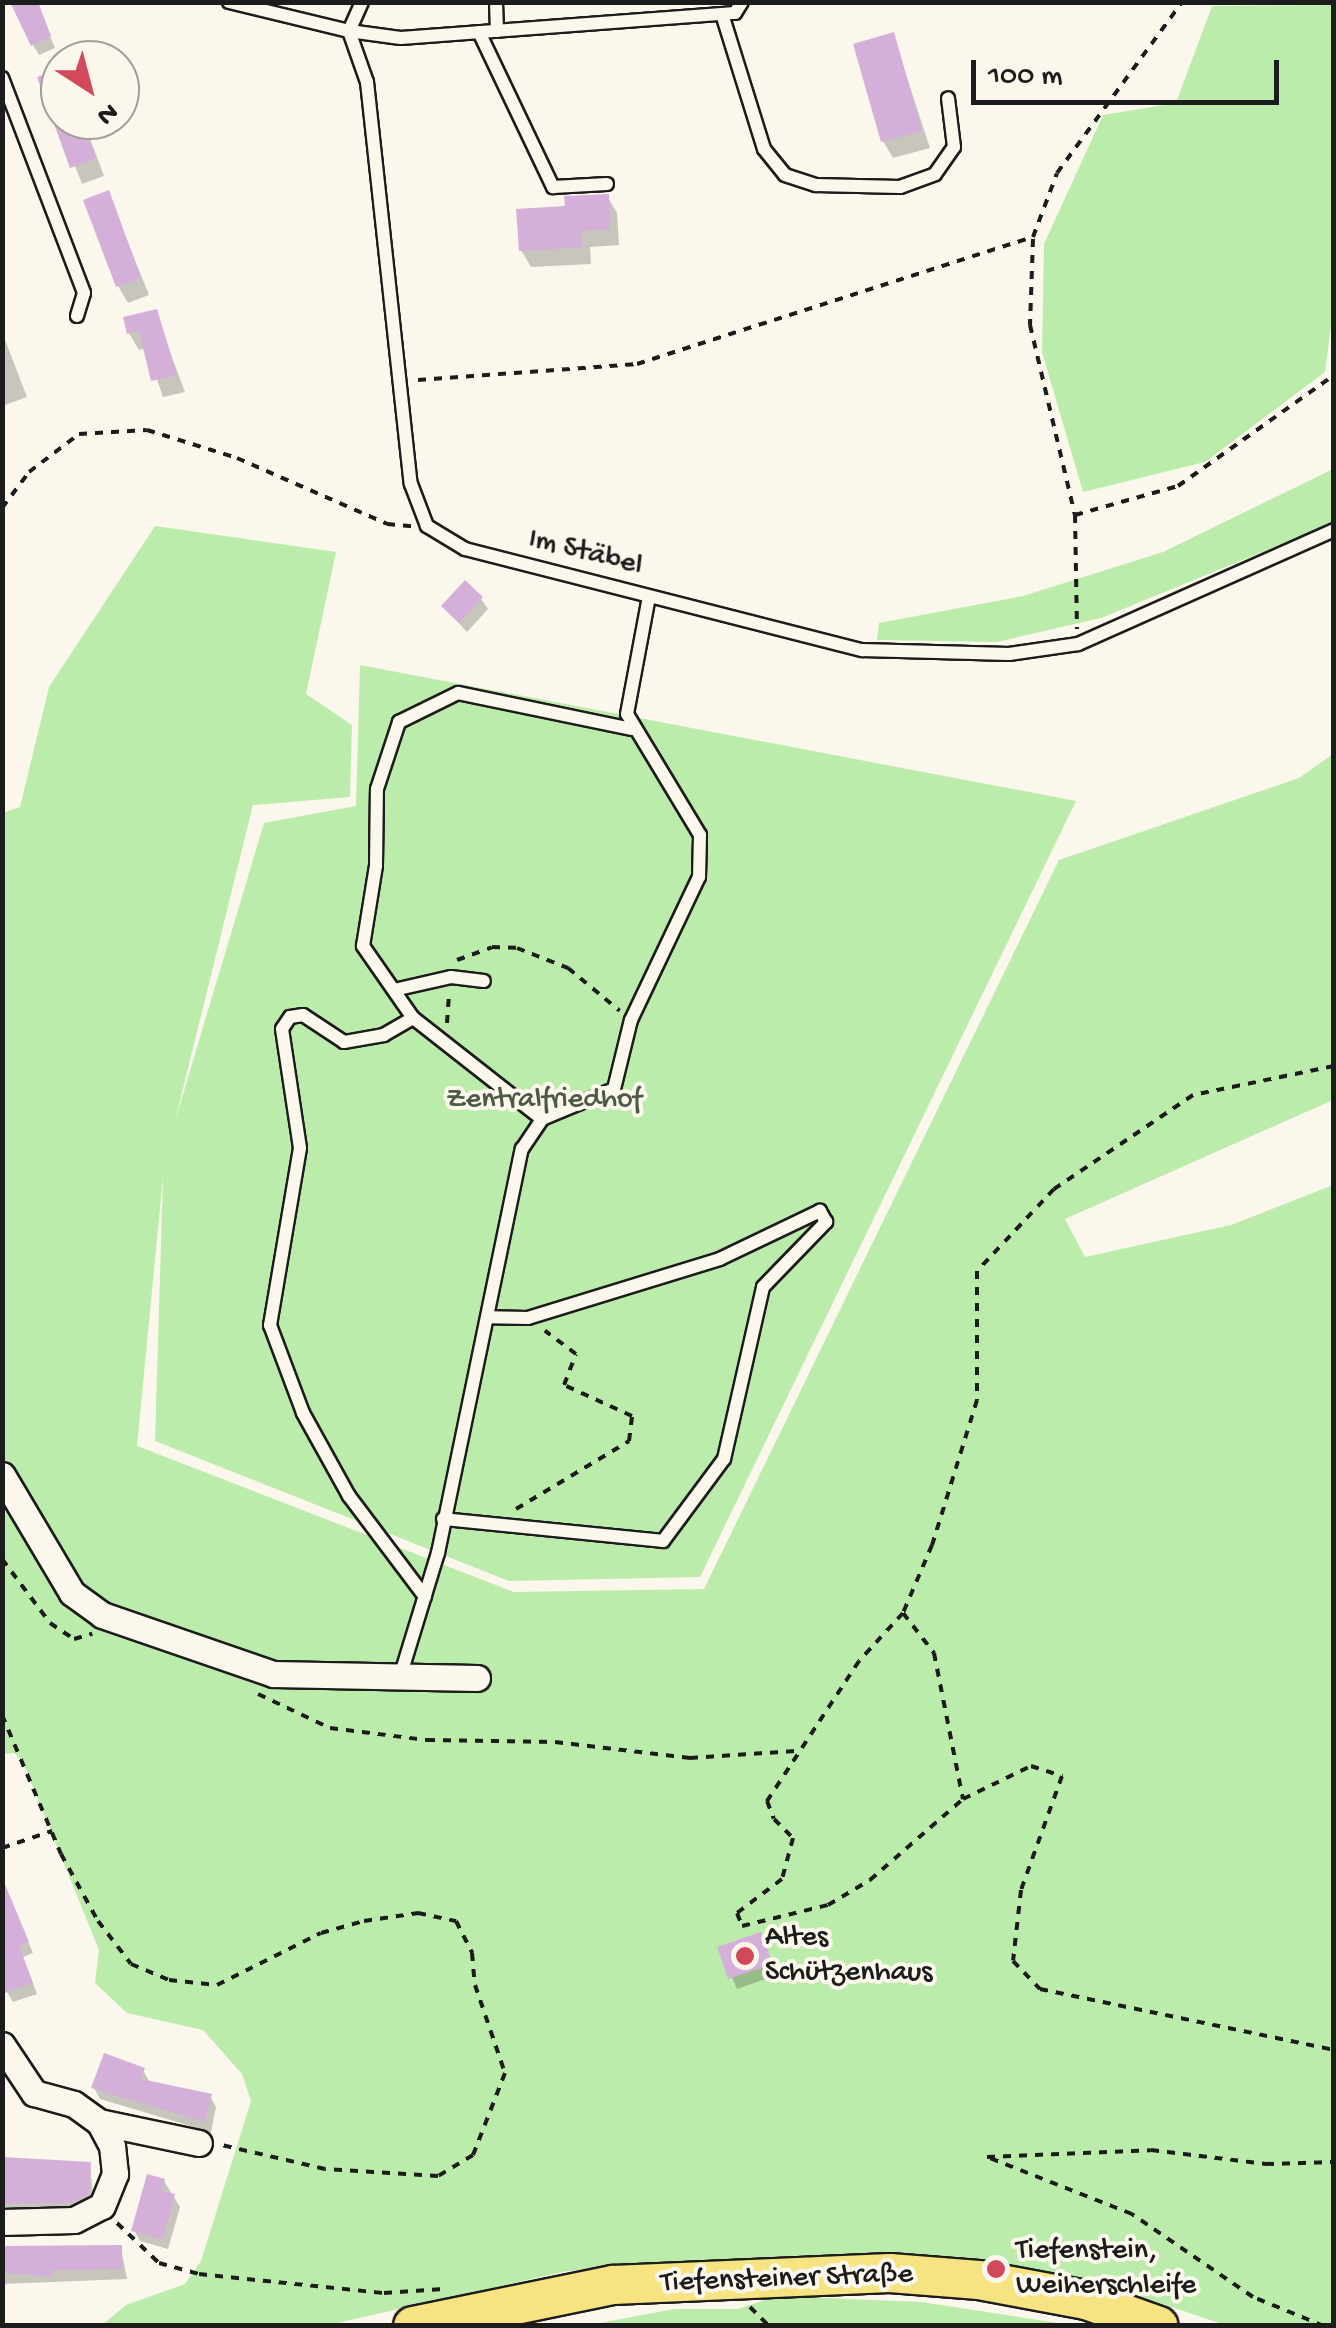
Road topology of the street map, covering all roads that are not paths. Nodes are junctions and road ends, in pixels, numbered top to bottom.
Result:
1 (229, 2) edge
2 (362, 2) edge
3 (496, 2) edge
4 (742, 2) edge
5 (722, 14) junction
6 (497, 31) junction
7 (349, 32) junction
8 (478, 32) junction
9 (2, 78) edge
10 (948, 98) dead end
11 (607, 184) dead end
12 (78, 316) dead end
13 (1334, 530) edge
14 (649, 596) junction
15 (632, 729) junction
16 (484, 981) dead end
17 (394, 990) junction
18 (413, 1018) junction
19 (542, 1119) junction
20 (489, 1317) junction
21 (2, 1476) edge
22 (443, 1519) junction
23 (424, 1597) junction
24 (400, 1676) junction
25 (477, 1678) dead end
26 (2, 2044) edge
27 (98, 2122) junction
28 (200, 2143) road end
29 (2, 2222) edge
30 (413, 2326) edge
31 (1159, 2326) edge

1 - 7 lane
2 - 7 lane
3 - 6 lane
4 - 5 lane
5 - 6 lane
5 - 10 lane
6 - 8 lane
7 - 8 lane
7 - 14 lane, Im Stäbel
8 - 11 lane
9 - 12 lane
13 - 14 lane, Im Stäbel
14 - 15 lane
15 - 17 lane
15 - 19 lane
16 - 17 lane
17 - 18 lane
18 - 19 lane
18 - 23 lane
19 - 20 lane
20 - 22 lane
20 - 22 lane
21 - 24 street
22 - 23 lane
23 - 24 lane
24 - 25 street
26 - 27 street
27 - 28 street
27 - 29 street
30 - 31 main road, Tiefensteiner Straße

